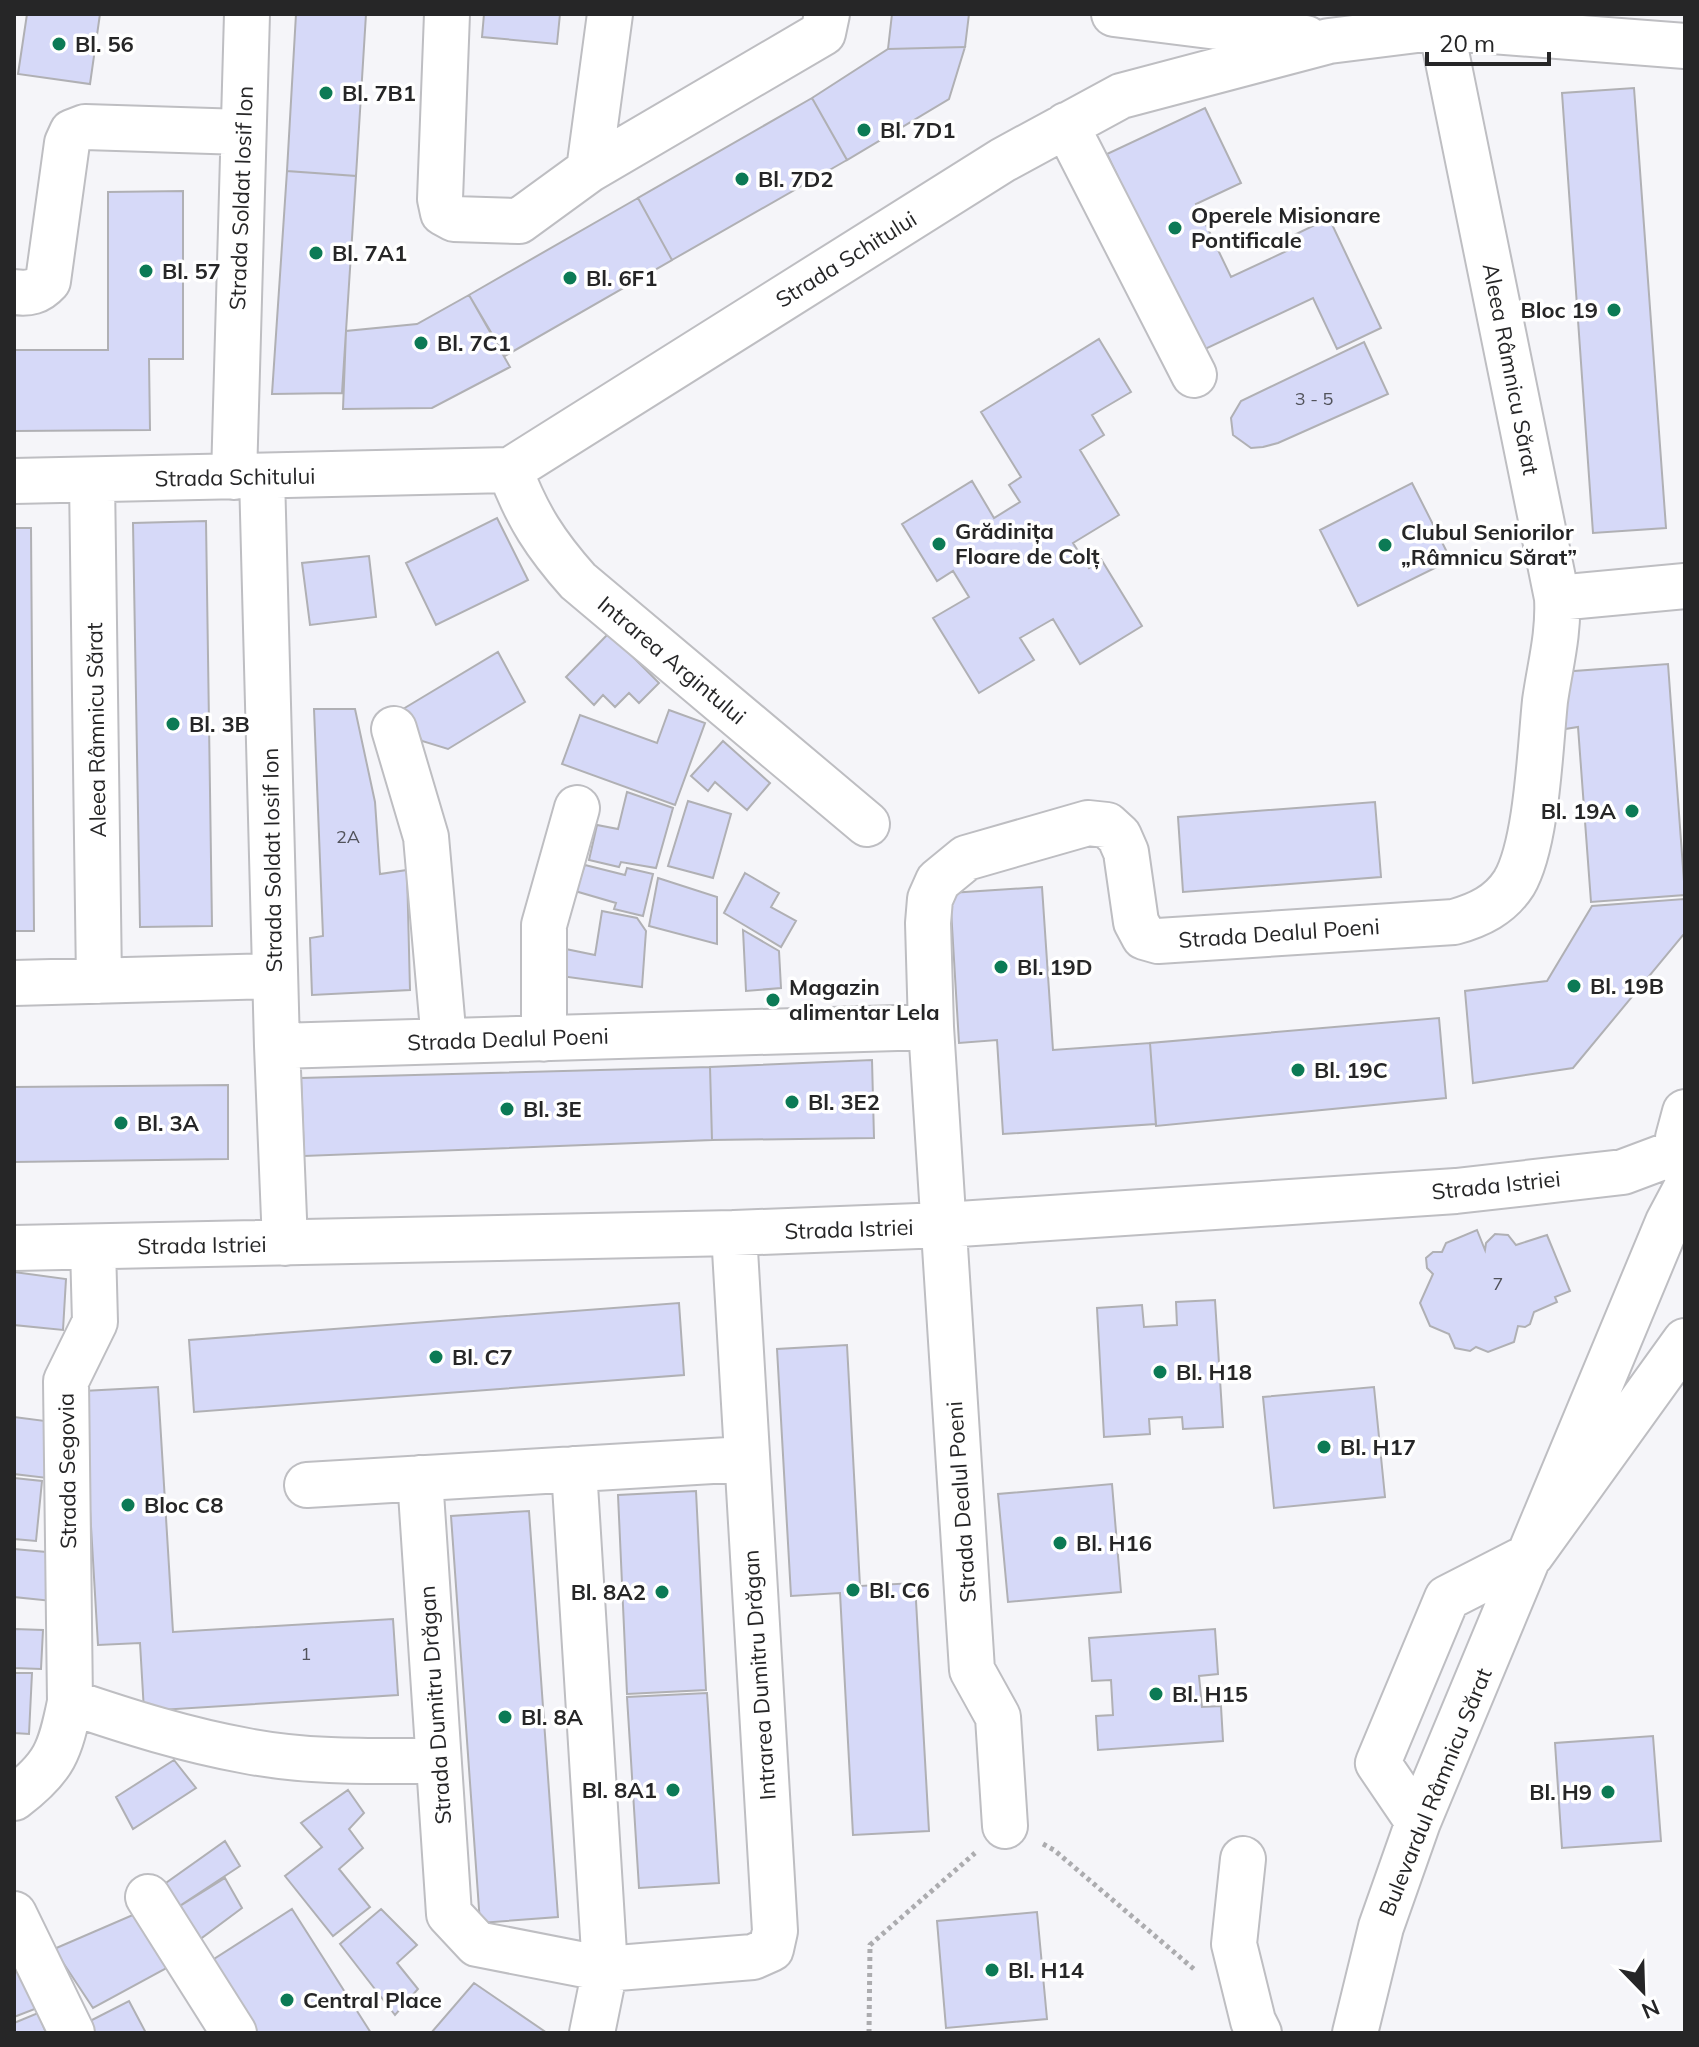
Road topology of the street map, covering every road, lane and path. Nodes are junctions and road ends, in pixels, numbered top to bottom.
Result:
1 (247, 14) edge
2 (447, 14) edge
3 (610, 14) edge
4 (827, 14) edge
5 (1114, 14) edge
6 (1442, 20) edge
7 (1329, 41) junction
8 (1685, 46) edge
9 (1066, 125) junction
10 (243, 132) junction
11 (589, 170) junction
12 (14, 292) edge
13 (1194, 375) dead end
14 (510, 470) junction
15 (248, 477) junction
16 (92, 480) junction
17 (14, 481) edge
18 (1685, 586) edge
19 (1557, 598) junction
20 (394, 729) dead end
21 (577, 808) dead end
22 (867, 824) dead end
23 (275, 976) junction
24 (99, 981) junction
25 (14, 983) edge
26 (931, 1027) junction
27 (544, 1039) junction
28 (444, 1041) junction
29 (277, 1046) junction
30 (1684, 1156) edge
31 (944, 1225) junction
32 (734, 1233) junction
33 (285, 1243) junction
34 (93, 1247) junction
35 (14, 1248) edge
36 (1685, 1341) edge
37 (746, 1459) junction
38 (574, 1469) junction
39 (420, 1478) junction
40 (307, 1485) dead end
41 (1531, 1555) junction
42 (70, 1702) junction
43 (438, 1761) junction
44 (14, 1798) edge
45 (1418, 1822) junction
46 (1005, 1826) junction
47 (1243, 1859) dead end
48 (148, 1897) dead end
49 (14, 1914) edge
50 (605, 1969) junction
51 (1200, 1975) dead end
52 (72, 2033) edge
53 (234, 2033) edge
54 (592, 2033) edge
55 (869, 2033) edge
56 (1259, 2033) edge
57 (1355, 2033) edge

1 - 10 street, Strada Soldat Iosif Ion
2 - 11 street
3 - 11 street
4 - 11 street
5 - 7 street
6 - 7 street, Strada Schitului
6 - 8 street, Strada Schitului
6 - 19 street, Aleea Râmnicu Sărat
7 - 9 street, Strada Schitului
9 - 13 street
9 - 14 street, Strada Schitului
10 - 12 street
10 - 15 street, Strada Soldat Iosif Ion
14 - 15 street, Strada Schitului
14 - 22 street, Intrarea Argintului
15 - 16 street, Strada Schitului
15 - 23 street, Strada Soldat Iosif Ion
16 - 17 street, Strada Schitului
16 - 24 street, Aleea Râmnicu Sărat
18 - 19 street
19 - 26 street, Strada Dealul Poeni
20 - 28 street
21 - 27 street
23 - 24 street
23 - 29 street, Strada Soldat Iosif Ion
24 - 25 street
26 - 27 street, Strada Dealul Poeni
26 - 31 street, Strada Dealul Poeni
27 - 28 street, Strada Dealul Poeni
28 - 29 street, Strada Dealul Poeni
29 - 33 street, Strada Soldat Iosif Ion
30 - 31 street, Strada Istriei
30 - 41 street, Bulevardul Râmnicu Sărat
31 - 32 street, Strada Istriei
31 - 46 street, Strada Dealul Poeni
32 - 33 street, Strada Istriei
32 - 37 street, Intrarea Dumitru Drăgan
33 - 34 street, Strada Istriei
34 - 35 street, Strada Istriei
34 - 42 street, Strada Segovia
36 - 41 street, Bulevardul Râmnicu Sărat
37 - 38 street
37 - 50 street, Intrarea Dumitru Drăgan
38 - 39 street
38 - 50 street
39 - 40 street
39 - 43 street, Strada Dumitru Drăgan
41 - 45 street, Bulevardul Râmnicu Sărat
41 - 45 street
42 - 43 street
42 - 44 street, Strada Segovia
43 - 50 street, Strada Dumitru Drăgan
45 - 57 street, Bulevardul Râmnicu Sărat
46 - 51 path
46 - 55 path
47 - 56 street
48 - 53 street
49 - 52 street
50 - 54 street

